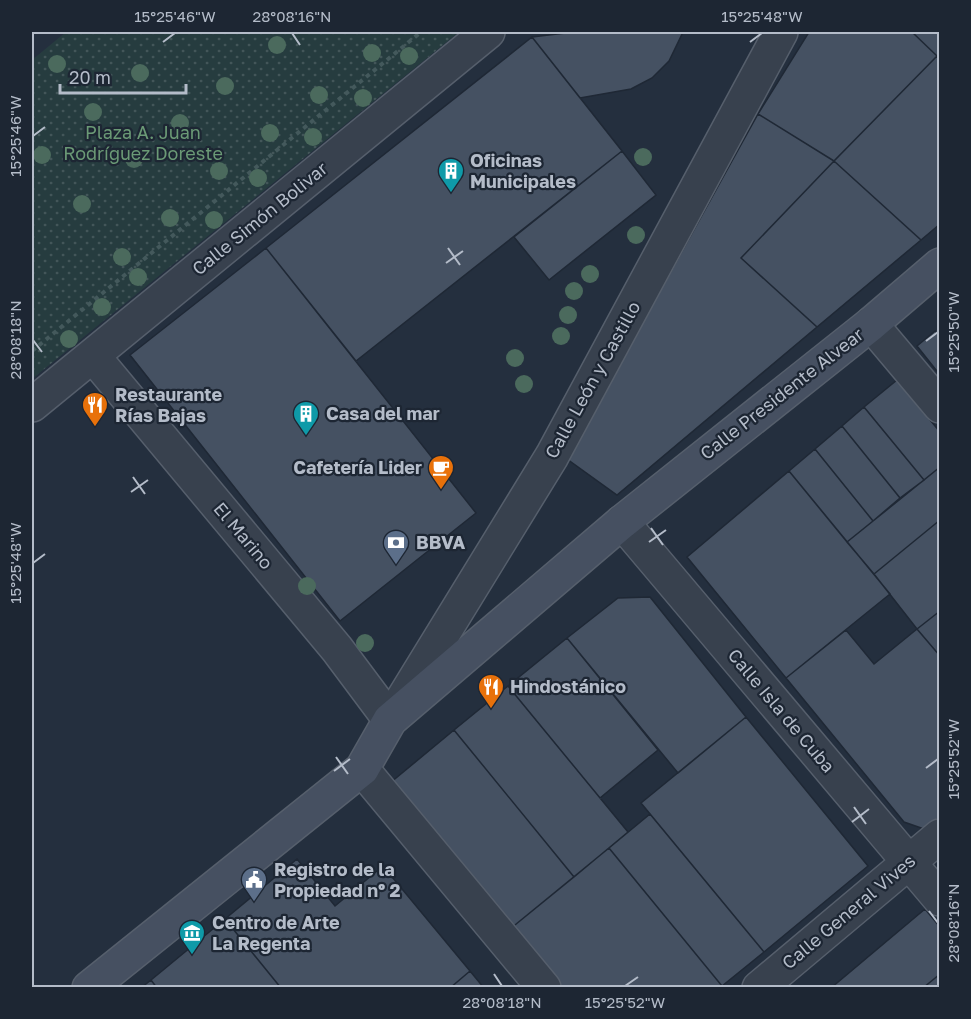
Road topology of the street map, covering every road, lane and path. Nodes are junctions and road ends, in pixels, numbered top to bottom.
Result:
1 (421, 32) edge
2 (488, 32) edge
3 (781, 32) edge
4 (939, 265) edge
5 (871, 324) junction
6 (32, 351) edge
7 (93, 356) junction
8 (32, 405) edge
9 (939, 406) edge
10 (622, 522) junction
11 (390, 720) junction
12 (362, 769) junction
13 (939, 836) edge
14 (907, 863) junction
15 (939, 899) edge
16 (89, 987) edge
17 (544, 987) edge
18 (759, 987) edge

1 - 6 path
2 - 7 street, Calle Simón Bolivar
3 - 11 street, Calle León y Castillo
4 - 5 street, Calle Presidente Alvear
5 - 9 street
5 - 10 street, Calle Presidente Alvear
7 - 8 street, Calle Simón Bolivar
7 - 11 street, El Marino
10 - 11 street, Calle León y Castillo
10 - 14 street, Calle Isla de Cuba
11 - 12 street, Calle León y Castillo
12 - 16 street, Calle León y Castillo
12 - 17 street
13 - 14 street, Calle General Vives
14 - 15 street, Calle Isla de Cuba
14 - 18 street, Calle General Vives

